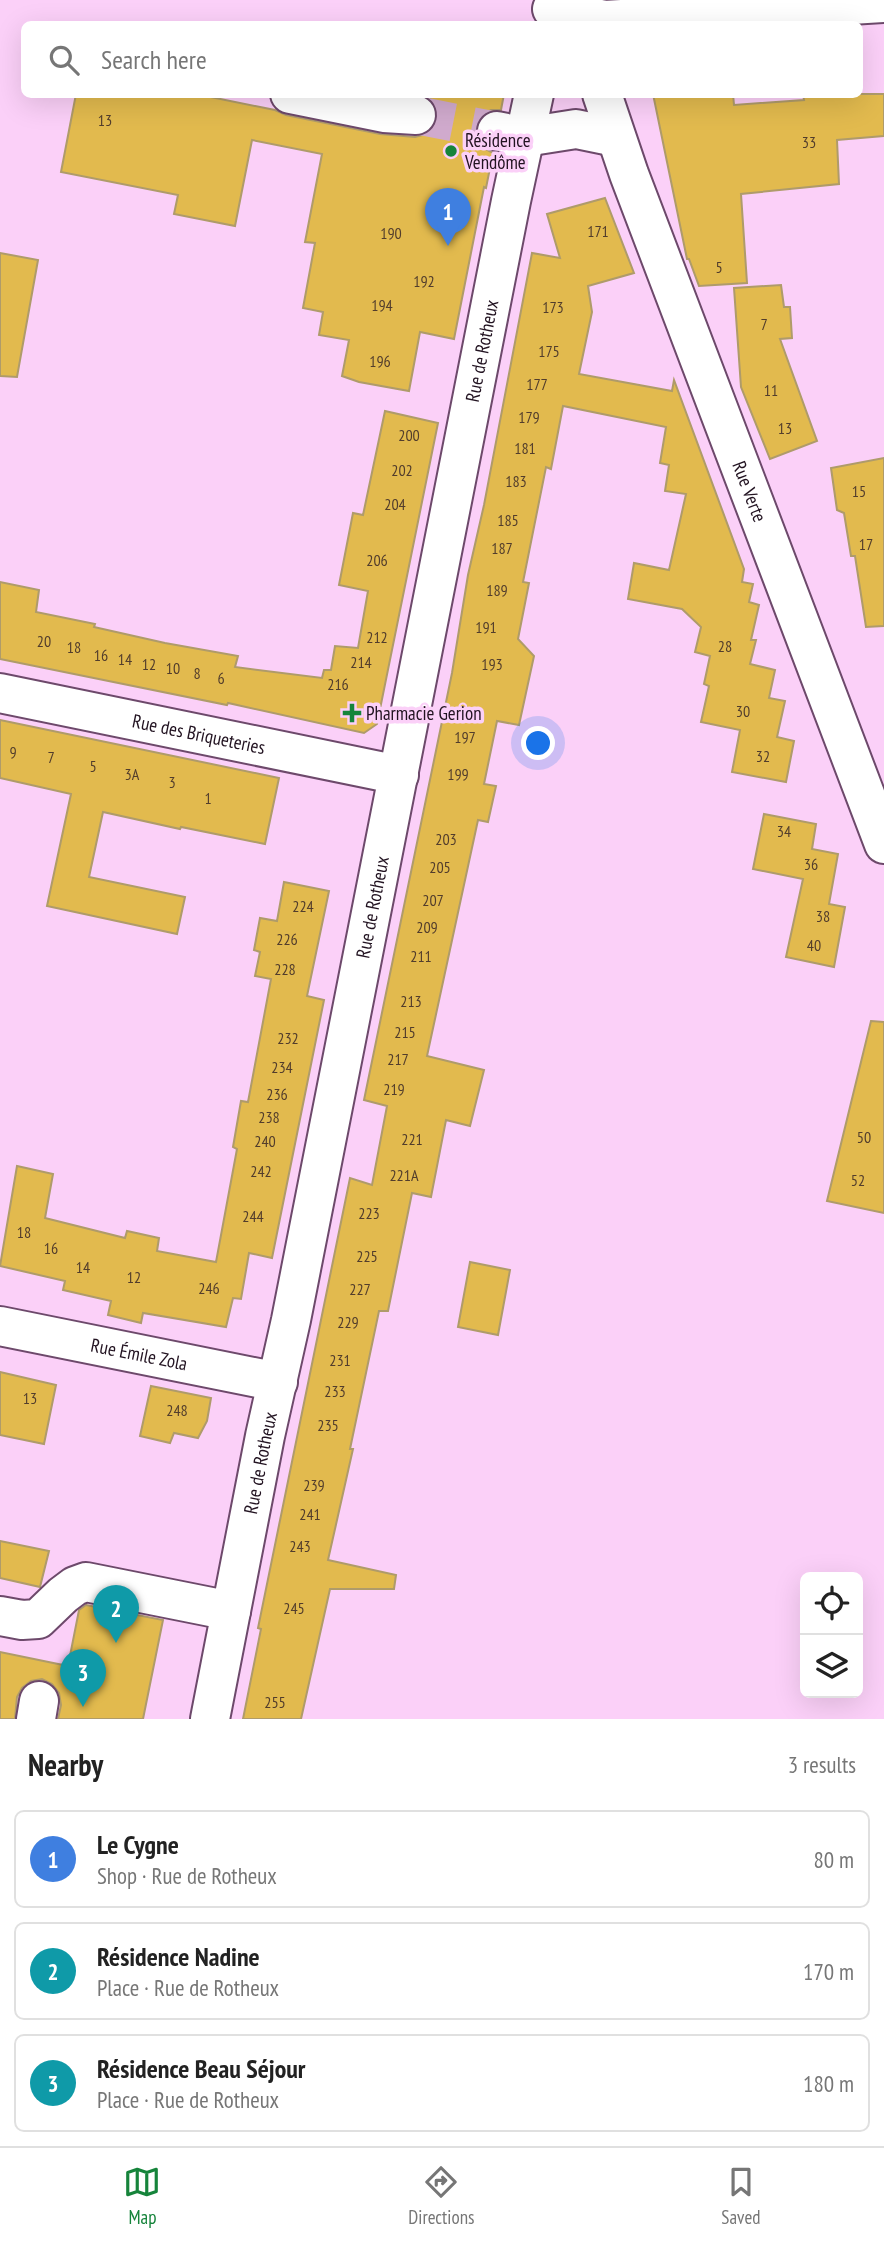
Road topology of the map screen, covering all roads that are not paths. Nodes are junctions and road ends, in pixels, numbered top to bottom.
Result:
1 (884, 3) edge
2 (552, 11) edge
3 (600, 21) edge
4 (620, 21) edge
5 (310, 98) edge
6 (532, 98) edge
7 (603, 98) edge
8 (416, 115) tunnel mouth
9 (511, 134) junction
10 (615, 137) junction
11 (0, 693) edge
12 (399, 775) junction
13 (884, 844) edge
14 (0, 1326) edge
15 (278, 1382) junction
16 (231, 1611) junction
17 (0, 1616) edge
18 (210, 1719) edge

1 - 4 street
2 - 3 street
5 - 8 street
6 - 9 street, Rue de Rotheux
7 - 10 street, Rue Verte
9 - 10 street
9 - 12 street, Rue de Rotheux
10 - 13 street, Rue Verte
11 - 12 street, Rue des Briqueteries
12 - 15 street, Rue de Rotheux
14 - 15 street, Rue Émile Zola
15 - 16 street, Rue de Rotheux
16 - 17 street
16 - 18 street, Rue de Rotheux

